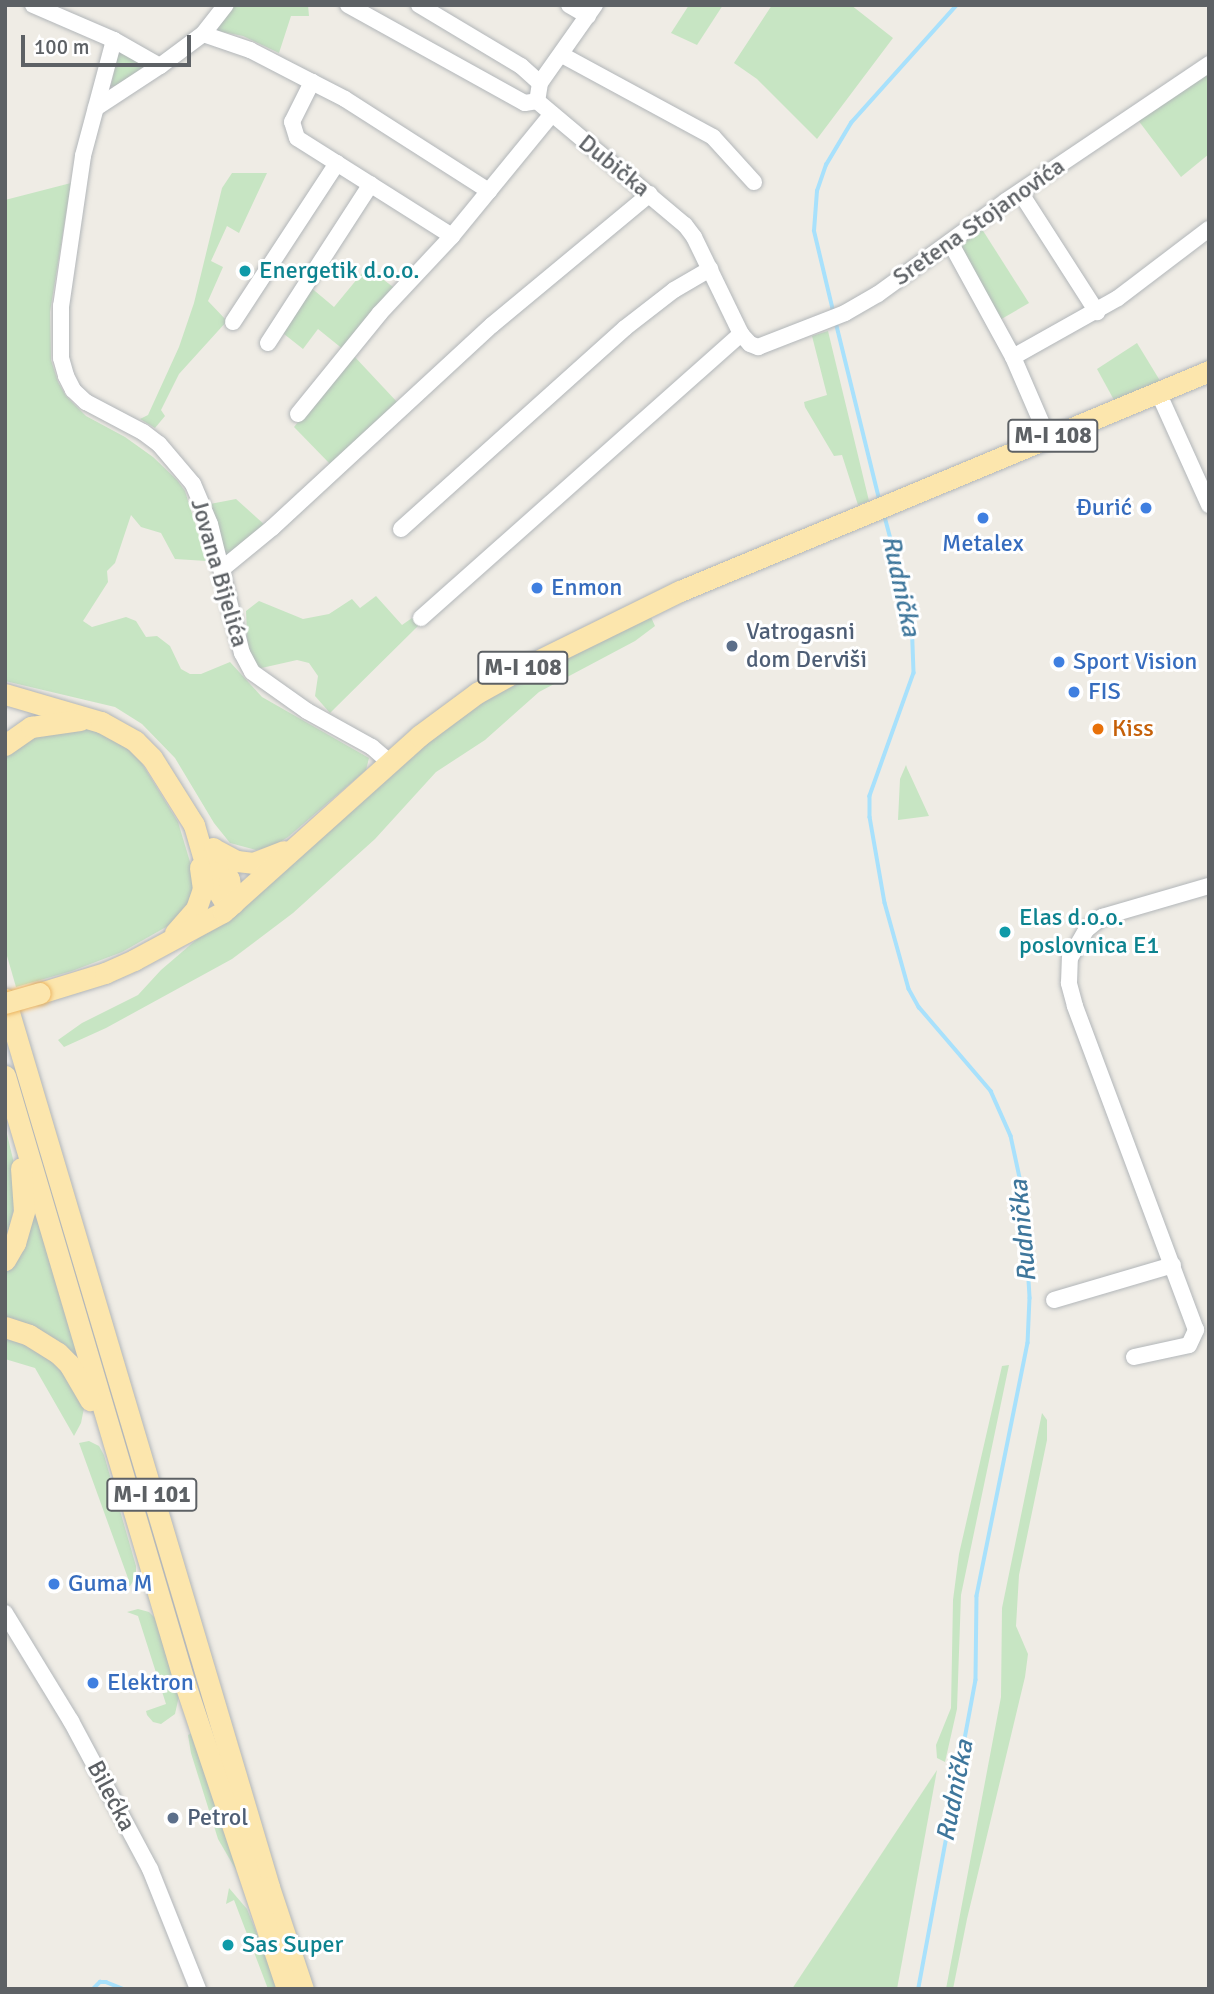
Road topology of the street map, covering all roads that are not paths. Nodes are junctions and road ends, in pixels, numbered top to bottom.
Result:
1 (33, 5) edge
2 (226, 5) edge
3 (348, 5) edge
4 (419, 5) edge
5 (569, 5) edge
6 (592, 11) edge
7 (203, 34) junction
8 (114, 40) junction
9 (562, 55) junction
10 (1209, 64) edge
11 (160, 66) junction
12 (312, 82) junction
13 (540, 83) junction
14 (537, 101) junction
15 (96, 108) junction
16 (551, 115) junction
17 (337, 163) junction
18 (754, 182) dead end
19 (371, 184) junction
20 (489, 191) junction
21 (1020, 192) junction
22 (650, 194) junction
23 (1209, 229) edge
24 (452, 236) junction
25 (950, 242) junction
26 (710, 269) junction
27 (1097, 312) junction
28 (233, 322) dead end
29 (741, 334) junction
30 (268, 343) dead end
31 (1013, 357) junction
32 (1209, 371) edge
33 (1158, 393) junction
34 (298, 414) dead end
35 (1048, 438) junction
36 (1209, 505) edge
37 (401, 529) dead end
38 (222, 569) junction
39 (421, 618) dead end
40 (5, 694) edge
41 (90, 720) junction
42 (5, 745) edge
43 (389, 762) junction
44 (325, 822) junction
45 (195, 830) junction
46 (214, 849) junction
47 (1209, 886) edge
48 (231, 906) junction
49 (150, 953) junction
50 (5, 1001) edge
51 (5, 1076) edge
52 (5, 1109) edge
53 (5, 1260) edge
54 (1173, 1265) junction
55 (1054, 1300) dead end
56 (5, 1326) edge
57 (1134, 1357) dead end
58 (111, 1430) junction
59 (5, 1613) edge
60 (10, 1630) edge
61 (198, 1989) edge
62 (287, 1989) edge
63 (303, 1989) edge

1 - 8 street
2 - 7 street
3 - 14 street
4 - 13 street
5 - 6 street
6 - 9 street
7 - 11 street
7 - 12 street
8 - 11 street
8 - 15 street, Jovana Bijelića
9 - 13 street
9 - 18 street
10 - 21 street, Sretena Stojanovića
11 - 15 street
12 - 17 street
12 - 20 street
13 - 14 street
14 - 16 street, Dubička
15 - 38 street, Jovana Bijelića
16 - 20 street
16 - 22 street, Dubička
17 - 19 street
17 - 28 street
19 - 24 street
19 - 30 street
20 - 24 street
21 - 25 street, Sretena Stojanovića
21 - 27 street
22 - 26 street, Dubička
22 - 38 street
23 - 27 street
24 - 34 street
25 - 29 street, Sretena Stojanovića
25 - 31 street
26 - 29 street, Dubička
26 - 37 street
27 - 31 street
29 - 39 street
31 - 35 street
32 - 33 main road, M-I 108
33 - 35 main road, M-I 108
33 - 36 street
35 - 43 main road, M-I 108
38 - 43 street, Jovana Bijelića
40 - 41 main road
41 - 42 main road
41 - 45 main road
43 - 44 main road, M-I 108
44 - 46 main road
44 - 48 main road, M-I 108
45 - 46 main road
45 - 48 main road
45 - 49 main road
46 - 48 main road
47 - 54 street
48 - 49 main road, M-I 108
49 - 50 main road, M-I 108, bridge
50 - 63 main road, M-I 101
51 - 58 main road, M-I 101
52 - 53 main road
54 - 55 street
54 - 57 street
56 - 58 main road
58 - 62 main road, M-I 101
59 - 60 street, Bilećka
60 - 61 street, Bilećka

